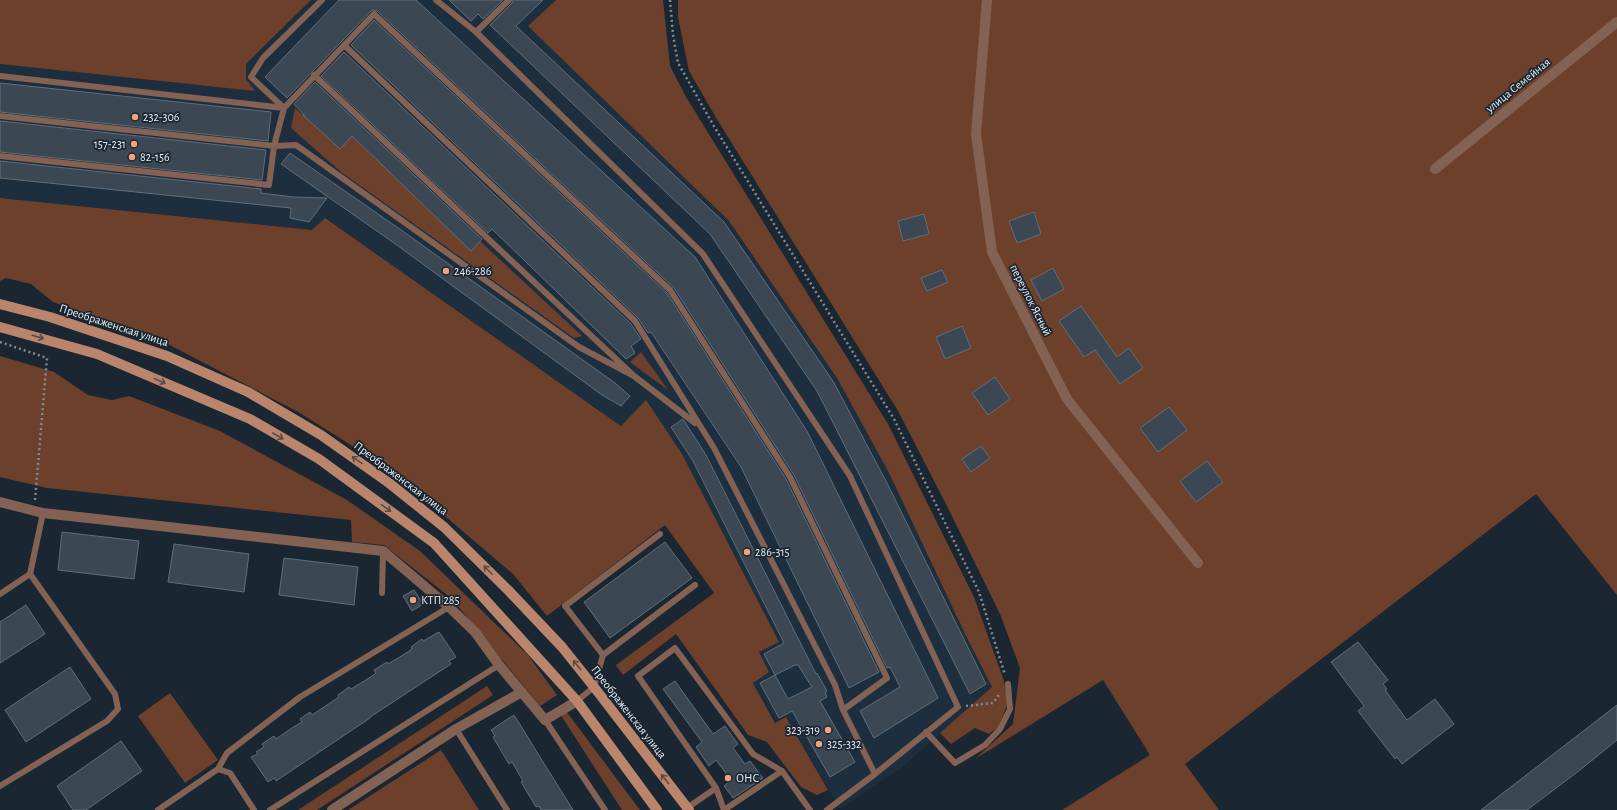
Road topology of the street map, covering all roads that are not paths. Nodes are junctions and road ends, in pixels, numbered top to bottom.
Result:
1 (322, 0) edge
2 (509, 0) edge
3 (987, 0) edge
4 (439, 1) edge
5 (1617, 22) edge
6 (476, 32) junction
7 (344, 45) junction
8 (314, 75) junction
9 (0, 76) edge
10 (284, 108) junction
11 (0, 116) edge
12 (274, 146) junction
13 (0, 156) edge
14 (1435, 169) dead end
15 (0, 304) edge
16 (0, 327) edge
17 (634, 376) junction
18 (699, 426) junction
19 (0, 502) edge
20 (38, 512) junction
21 (660, 534) dead end
22 (384, 551) junction
23 (1198, 563) dead end
24 (30, 574) junction
25 (695, 585) dead end
26 (382, 593) dead end
27 (0, 594) edge
28 (449, 607) junction
29 (603, 656) junction
30 (499, 665) junction
31 (1008, 684) road end
32 (594, 686) junction
33 (522, 692) junction
34 (577, 701) junction
35 (843, 710) junction
36 (545, 720) junction
37 (456, 729) junction
38 (926, 732) junction
39 (218, 769) junction
40 (782, 772) junction
41 (875, 774) junction
42 (0, 786) edge
43 (716, 788) junction
44 (688, 809) edge
45 (158, 810) edge
46 (254, 810) edge
47 (270, 810) edge
48 (332, 810) edge
49 (507, 810) edge
50 (605, 810) edge
51 (657, 810) edge
52 (724, 810) edge
53 (810, 810) edge
54 (827, 810) edge

1 - 10 lane
2 - 6 lane
3 - 23 street, переулок Ясный
4 - 6 lane
5 - 14 street, улица Семейная
6 - 38 lane
7 - 8 lane
7 - 18 lane
7 - 35 lane
8 - 10 lane
8 - 17 lane
9 - 10 lane
10 - 12 lane
11 - 12 lane
12 - 13 lane
12 - 17 lane
32 -> 15 main road, Преображенская улица
16 -> 34 main road
17 - 18 lane
18 - 35 lane
19 - 20 street
20 - 22 street
20 - 24 lane
21 - 29 lane
22 - 26 lane
22 - 28 street
24 - 27 lane
24 - 42 lane
25 - 29 lane
28 - 30 street
28 - 39 lane
29 - 32 lane
30 - 33 street
30 - 47 lane
31 - 38 lane
32 - 34 lane
44 -> 32 main road, Преображенская улица
33 - 36 street
33 - 37 street
34 - 36 street
34 - 51 main road
35 - 41 lane
36 - 50 lane
37 - 48 street
37 - 49 lane
38 - 41 lane
39 - 45 lane
39 - 46 lane
40 - 43 lane
40 - 52 lane
40 - 53 lane
41 - 54 lane
43 - 44 lane
43 - 52 lane

